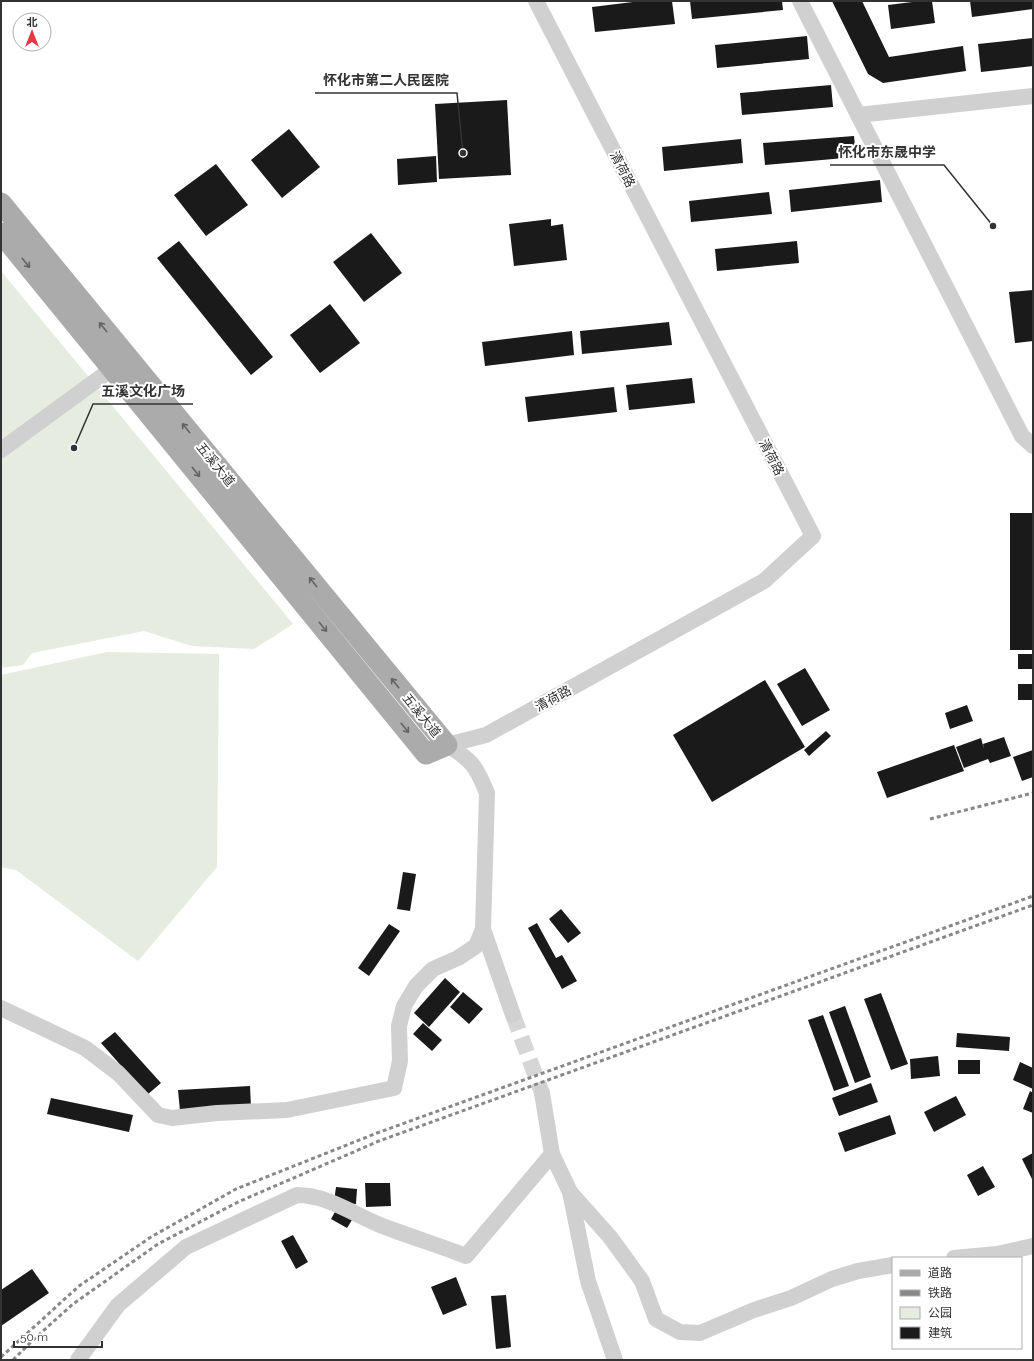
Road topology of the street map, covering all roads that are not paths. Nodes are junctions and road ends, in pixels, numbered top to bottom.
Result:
1 (536, 1) edge
2 (800, 1) edge
3 (1033, 96) edge
4 (858, 115) junction
5 (1, 203) edge
6 (1, 233) edge
7 (112, 369) junction
8 (1028, 441) edge
9 (1, 450) edge
10 (447, 745) junction
11 (483, 929) junction
12 (1, 1008) edge
13 (513, 1015) tunnel mouth
14 (542, 1093) tunnel mouth
15 (552, 1154) junction
16 (570, 1192) junction
17 (1033, 1246) edge
18 (965, 1257) edge
19 (892, 1265) edge
20 (78, 1360) edge
21 (615, 1360) edge

1 - 10 street, 清荷路
2 - 4 street
3 - 4 street
4 - 8 street
10 -> 5 main road, 五溪大道
6 -> 7 main road, 五溪大道
7 - 9 street
7 -> 10 main road, 五溪大道
10 - 11 street
11 - 12 street
11 - 13 street
14 - 15 street
15 - 16 street
15 - 20 street
16 - 19 street
16 - 21 street
17 - 18 street

